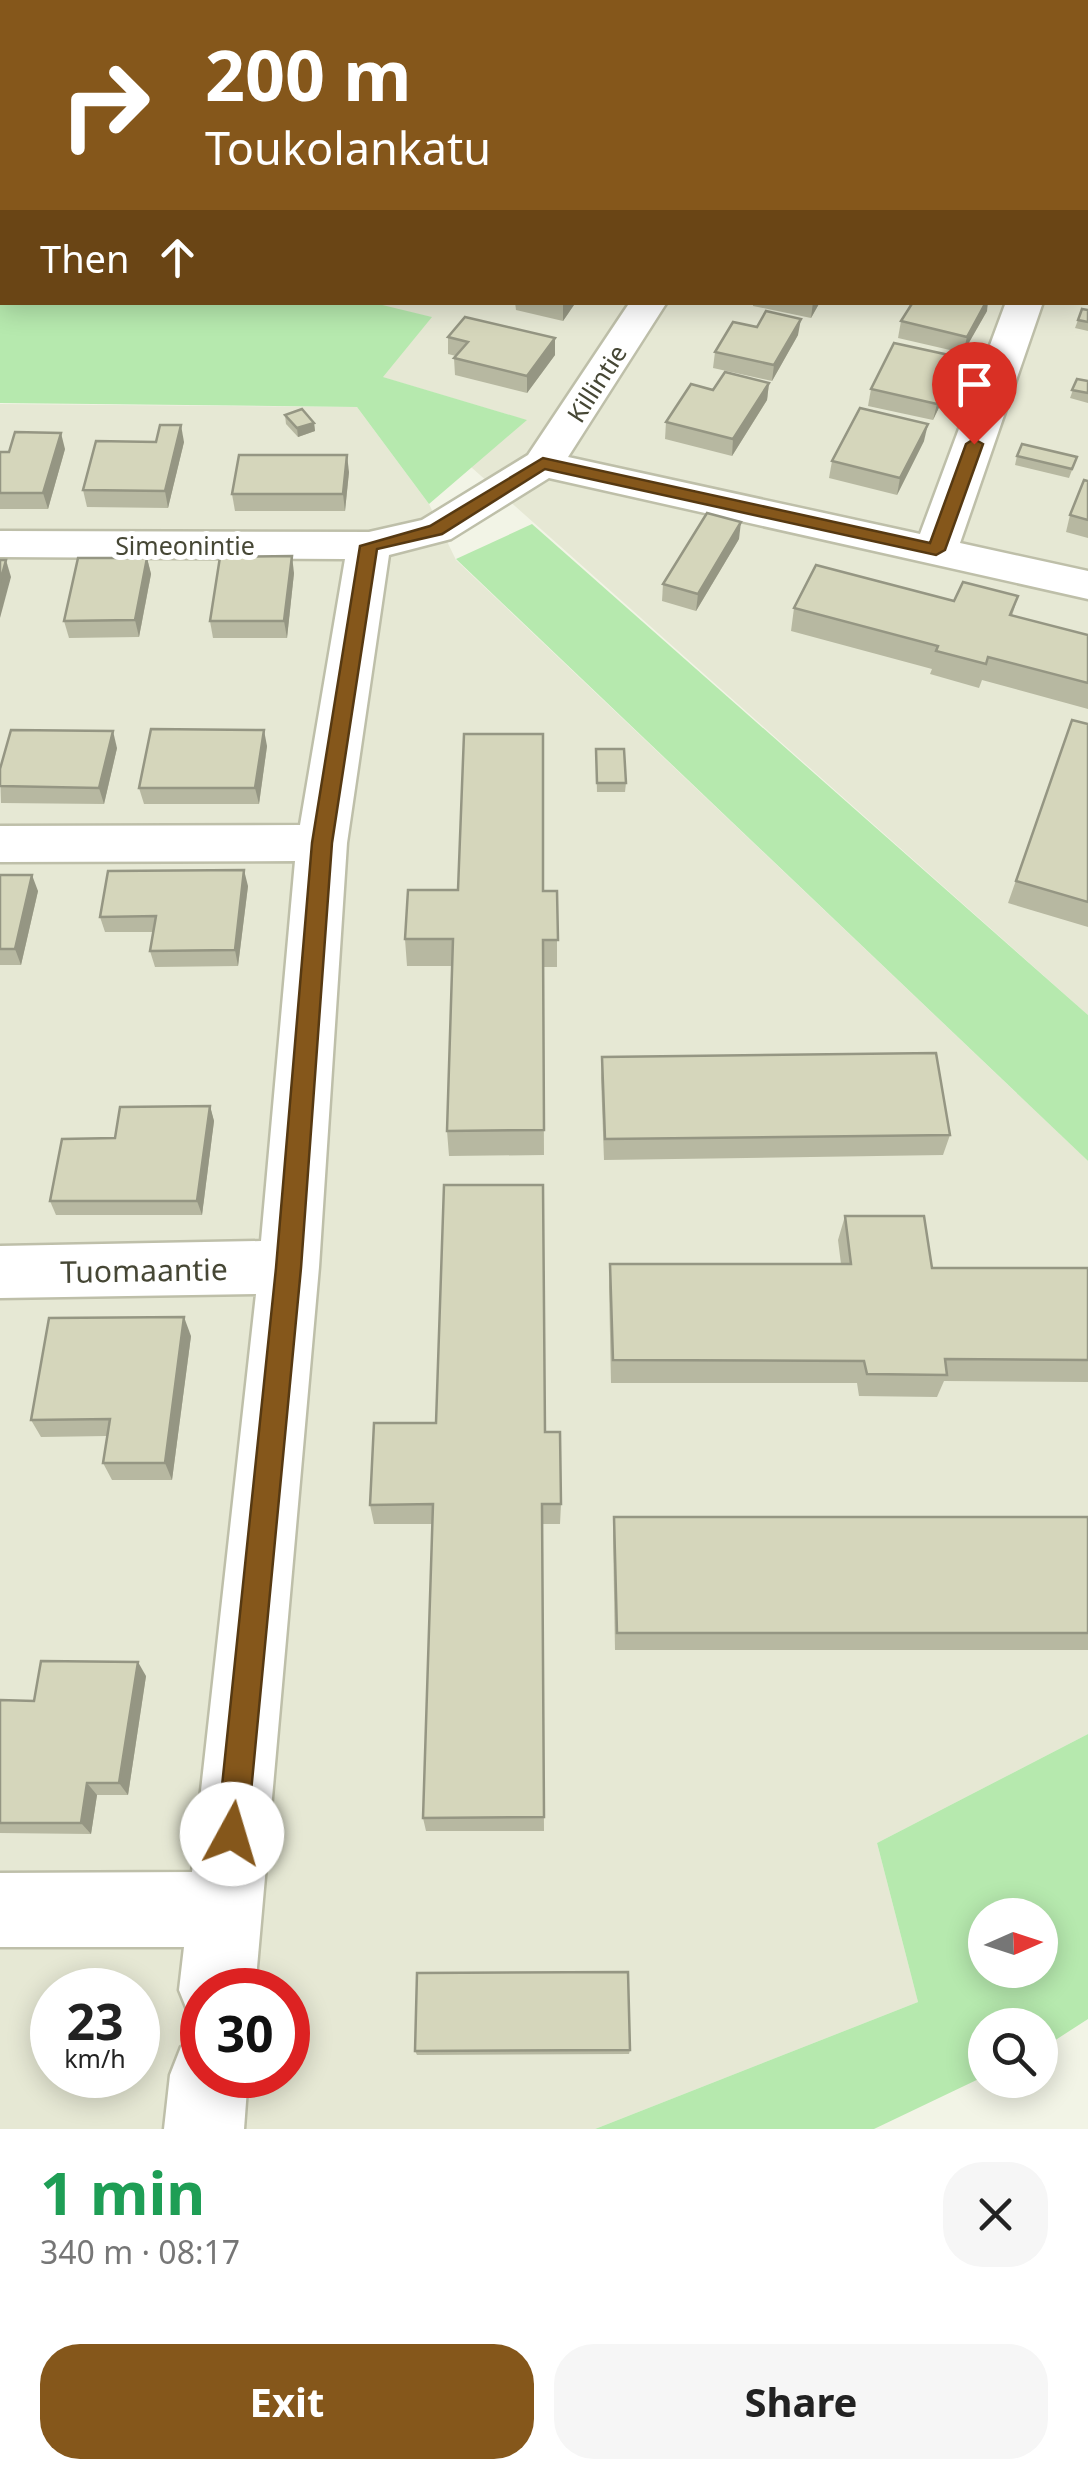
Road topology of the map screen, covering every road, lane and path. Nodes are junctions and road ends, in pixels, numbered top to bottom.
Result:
1 (647, 305) edge
2 (1024, 305) edge
3 (543, 464) junction
4 (0, 544) edge
5 (369, 546) junction
6 (936, 550) junction
7 (1088, 584) edge
8 (322, 843) junction
9 (0, 844) edge
10 (289, 1268) junction
11 (0, 1272) edge
12 (224, 1909) junction
13 (0, 1910) edge
14 (219, 1968) edge
15 (207, 2098) edge
16 (204, 2129) edge

1 - 3 street, Killintie
2 - 6 street
3 - 5 street, Simeonintie
3 - 6 street
4 - 5 street, Simeonintie
5 - 8 street
6 - 7 street
8 - 9 street
8 - 10 street
10 - 11 street, Tuomaantie
10 - 12 street
12 - 13 street
12 - 14 street
15 - 16 street

